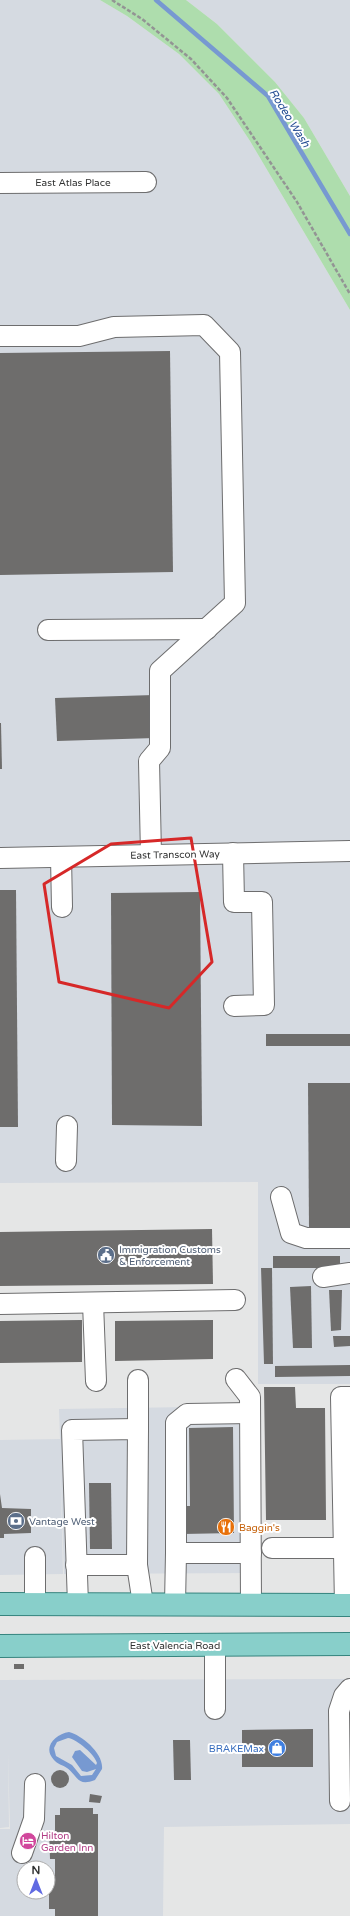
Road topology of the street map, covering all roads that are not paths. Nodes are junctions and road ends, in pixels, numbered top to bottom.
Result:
1 (0, 182) edge
2 (146, 182) dead end
3 (0, 336) edge
4 (207, 629) junction
5 (48, 630) dead end
6 (350, 851) edge
7 (233, 853) junction
8 (151, 855) junction
9 (61, 856) junction
10 (0, 858) edge
11 (62, 907) dead end
12 (234, 1006) dead end
13 (67, 1126) dead end
14 (66, 1161) dead end
15 (281, 1197) dead end
16 (350, 1238) edge
17 (350, 1273) edge
18 (323, 1277) dead end
19 (235, 1300) dead end
20 (93, 1303) junction
21 (0, 1304) edge
22 (236, 1379) dead end
23 (138, 1380) dead end
24 (96, 1381) dead end
25 (350, 1397) edge
26 (250, 1413) junction
27 (138, 1430) junction
28 (138, 1474) junction
29 (272, 1548) dead end
30 (344, 1548) junction
31 (176, 1553) junction
32 (251, 1553) junction
33 (36, 1557) dead end
34 (76, 1565) junction
35 (137, 1565) junction
36 (0, 1604) edge
37 (35, 1604) junction
38 (78, 1604) junction
39 (143, 1604) junction
40 (175, 1604) junction
41 (251, 1604) junction
42 (347, 1605) edge
43 (215, 1644) junction
44 (350, 1644) edge
45 (0, 1646) edge
46 (350, 1689) edge
47 (215, 1709) dead end
48 (36, 1784) dead end
49 (340, 1801) dead end
50 (22, 1853) dead end

1 - 2 street, East Atlas Place
3 - 4 street
4 - 5 street
4 - 8 street
6 - 7 street, East Transcon Way
7 - 8 street, East Transcon Way
7 - 12 street
8 - 9 street, East Transcon Way
9 - 10 street, East Transcon Way
9 - 11 street
13 - 14 street
15 - 16 street
17 - 18 street
19 - 20 street
20 - 21 street
20 - 24 street
22 - 26 street
23 - 27 street
25 - 30 street
26 - 31 street
26 - 32 street
27 - 28 street
27 - 34 street
28 - 34 street
28 - 35 street
29 - 30 street
30 - 42 street
31 - 32 street
31 - 40 street
32 - 41 street
33 - 37 street
34 - 35 street
34 - 38 street
35 - 39 street
36 - 37 main road
37 - 38 main road
38 - 39 main road
39 - 40 main road
40 - 41 main road
41 - 42 main road
43 - 44 main road, East Valencia Road
43 - 45 main road, East Valencia Road
43 - 47 street
46 - 49 street
48 - 50 street

